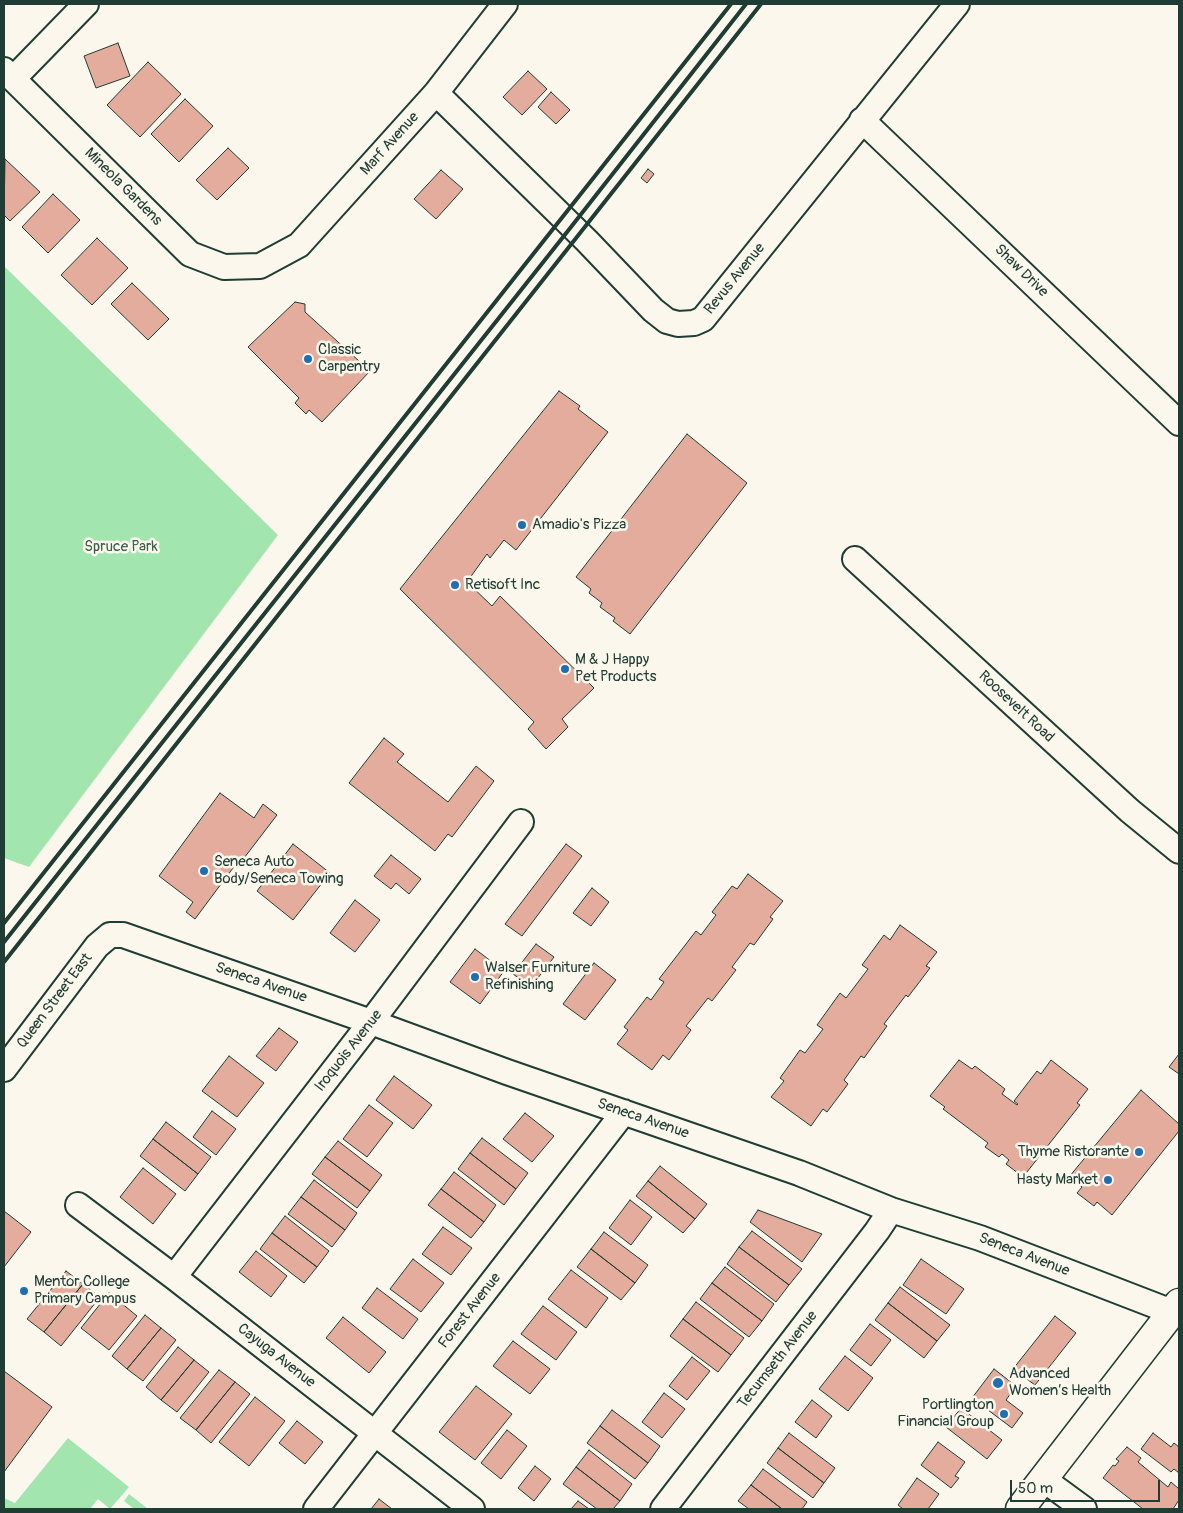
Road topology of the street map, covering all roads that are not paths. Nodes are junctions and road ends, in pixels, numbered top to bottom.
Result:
1 (86, 4) edge
2 (505, 4) edge
3 (957, 4) edge
4 (9, 74) edge
5 (436, 93) junction
6 (862, 120) junction
7 (260, 266) joint
8 (1179, 423) edge
9 (855, 559) dead end
10 (521, 822) dead end
11 (1179, 850) edge
12 (110, 935) joint
13 (372, 1022) junction
14 (4, 1069) edge
15 (624, 1112) junction
16 (78, 1205) dead end
17 (891, 1210) junction
18 (174, 1277) junction
19 (1176, 1308) edge
20 (375, 1433) junction
21 (1043, 1479) junction
22 (316, 1509) edge
23 (472, 1509) edge
24 (663, 1509) edge
25 (1020, 1509) edge
26 (1084, 1509) edge

1 - 4 street
2 - 5 street, Marf Avenue
3 - 6 street, Revus Avenue
4 - 7 street, Mineola Gardens
5 - 6 street, Revus Avenue
5 - 7 street, Marf Avenue
6 - 8 street, Shaw Drive
9 - 11 street, Roosevelt Road
10 - 13 street, Iroquois Avenue
12 - 13 street, Seneca Avenue
12 - 14 street, Queen Street East
13 - 15 street, Seneca Avenue
13 - 18 street, Iroquois Avenue
15 - 17 street, Seneca Avenue
15 - 20 street, Forest Avenue
16 - 18 street, Cayuga Avenue
17 - 19 street, Seneca Avenue
17 - 24 street, Tecumseth Avenue
18 - 20 street, Cayuga Avenue
19 - 21 main road
20 - 22 street, Forest Avenue
20 - 23 street, Cayuga Avenue
21 - 25 main road
21 - 26 street

